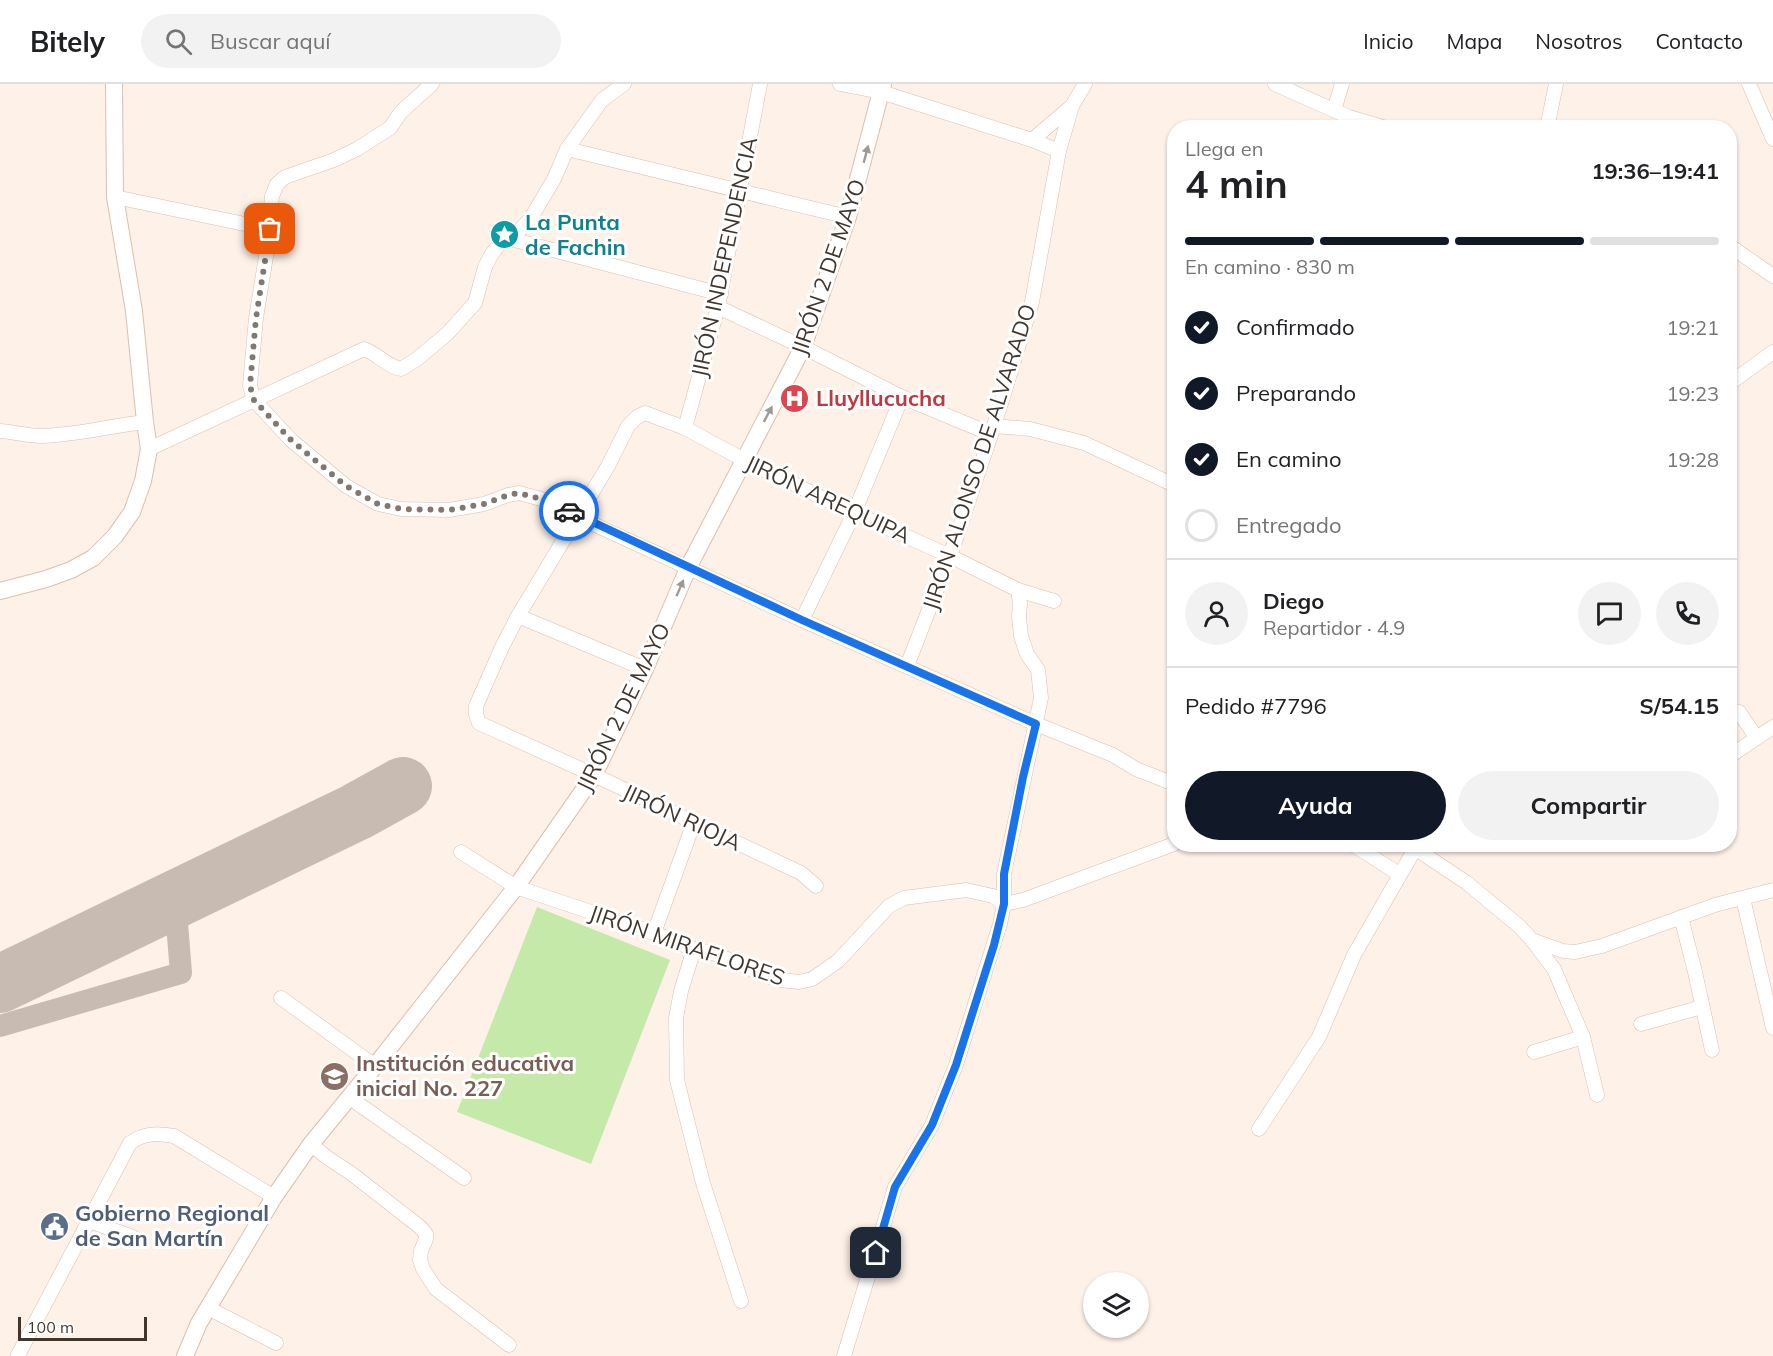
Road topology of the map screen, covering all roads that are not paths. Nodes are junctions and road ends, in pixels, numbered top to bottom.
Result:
1 (114, 84) edge
2 (432, 84) edge
3 (624, 84) edge
4 (760, 84) edge
5 (840, 84) edge
6 (1085, 84) edge
7 (1275, 84) edge
8 (1342, 84) edge
9 (1556, 84) edge
10 (1749, 84) edge
11 (882, 88) edge
12 (1072, 106) junction
13 (1334, 110) junction
14 (1359, 120) edge
15 (1549, 120) edge
16 (1773, 138) edge
17 (1032, 140) junction
18 (567, 149) junction
19 (1059, 151) junction
20 (740, 192) junction
21 (115, 197) junction
22 (848, 218) junction
23 (270, 229) junction
24 (507, 238) junction
25 (1737, 251) edge
26 (1773, 276) edge
27 (719, 300) junction
28 (803, 347) junction
29 (1773, 352) edge
30 (1737, 378) edge
31 (902, 397) junction
32 (254, 400) junction
33 (145, 422) junction
34 (685, 429) junction
35 (992, 430) junction
36 (0, 431) edge
37 (149, 449) junction
38 (744, 460) junction
39 (1167, 481) edge
40 (854, 513) junction
41 (578, 516) junction
42 (950, 556) junction
43 (689, 566) junction
44 (1018, 590) junction
45 (0, 591) edge
46 (1053, 601) dead end
47 (518, 616) junction
48 (802, 620) junction
49 (907, 666) junction
50 (645, 669) junction
51 (1737, 712) edge
52 (1036, 724) junction
53 (1773, 727) edge
54 (1756, 737) junction
55 (1737, 751) edge
56 (594, 775) junction
57 (1167, 781) edge
58 (694, 822) junction
59 (1167, 847) edge
60 (461, 852) dead end
61 (1365, 852) edge
62 (1412, 852) edge
63 (1424, 852) edge
64 (1399, 874) junction
65 (816, 886) dead end
66 (516, 887) junction
67 (1773, 890) edge
68 (1743, 898) junction
69 (1004, 904) junction
70 (1681, 917) junction
71 (654, 933) junction
72 (1532, 940) junction
73 (694, 949) junction
74 (1563, 951) junction
75 (1554, 969) junction
76 (281, 999) dead end
77 (1702, 1007) junction
78 (1641, 1023) dead end
79 (1773, 1028) edge
80 (1583, 1037) junction
81 (1712, 1050) dead end
82 (1534, 1052) dead end
83 (375, 1066) junction
84 (1597, 1095) dead end
85 (350, 1098) junction
86 (1259, 1129) dead end
87 (311, 1144) junction
88 (464, 1178) dead end
89 (274, 1197) junction
90 (89, 1221) junction
91 (133, 1237) dead end
92 (741, 1301) dead end
93 (208, 1308) junction
94 (276, 1342) dead end
95 (509, 1345) dead end
96 (18, 1355) edge
97 (185, 1356) edge
98 (844, 1356) edge

1 - 21 main road
2 - 23 street
3 - 18 street
4 - 20 street, JIRÓN INDEPENDENCIA
5 - 11 street
6 - 12 street, JIRÓN ALONSO DE ALVARADO
7 - 13 street
8 - 13 street
9 - 15 street
10 - 16 street
11 - 17 street
22 -> 11 main road, JIRÓN 2 DE MAYO
12 - 17 street, JIRÓN ALONSO DE ALVARADO
12 - 19 street, JIRÓN ALONSO DE ALVARADO
13 - 14 street
17 - 19 street
18 - 20 street
18 - 24 street
19 - 35 street, JIRÓN ALONSO DE ALVARADO
20 - 22 street
20 - 27 street, JIRÓN INDEPENDENCIA
21 - 23 street
21 - 33 main road
22 - 28 main road, JIRÓN 2 DE MAYO
23 - 32 street
24 - 27 street
24 - 32 street
25 - 26 street
27 - 28 street
27 - 34 street, JIRÓN INDEPENDENCIA
28 - 31 street
38 -> 28 main road, JIRÓN 2 DE MAYO
29 - 30 street
31 - 35 street
31 - 40 street
32 - 37 street
32 - 41 street
33 - 36 street
33 - 37 main road
34 - 38 street, JIRÓN AREQUIPA
34 - 41 street, JIRÓN AREQUIPA
35 - 39 street
35 - 42 street, JIRÓN ALONSO DE ALVARADO
37 - 45 main road
38 - 40 street, JIRÓN AREQUIPA
38 - 43 main road, JIRÓN 2 DE MAYO
40 - 42 street, JIRÓN AREQUIPA
40 - 48 street
41 - 43 street
41 - 47 street
42 - 44 street, JIRÓN AREQUIPA
42 - 49 street, JIRÓN ALONSO DE ALVARADO
43 - 48 street
50 -> 43 main road, JIRÓN 2 DE MAYO
44 - 46 street, JIRÓN AREQUIPA
44 - 52 street
47 - 50 street
47 - 56 street, JIRÓN RIOJA
48 - 49 street
49 - 52 street
50 - 56 main road, JIRÓN 2 DE MAYO
51 - 54 street
52 - 57 street
52 - 69 street
53 - 54 street
54 - 55 street
56 - 58 street, JIRÓN RIOJA
56 - 66 main road, JIRÓN 2 DE MAYO
58 - 65 street, JIRÓN RIOJA
58 - 71 street
59 - 69 street
60 - 66 street, JIRÓN MIRAFLORES
61 - 64 street
62 - 64 street
63 - 72 street
64 - 86 street
66 - 71 street, JIRÓN MIRAFLORES
66 - 83 main road, JIRÓN 2 DE MAYO
67 - 68 street
68 - 70 street
68 - 79 street
69 - 73 street, JIRÓN MIRAFLORES
69 - 98 street
70 - 74 street
70 - 77 street
71 - 73 street, JIRÓN MIRAFLORES
72 - 74 street
72 - 75 street
73 - 92 street
74 - 75 street
75 - 80 street
76 - 83 street
77 - 78 street
77 - 81 street
80 - 82 street
80 - 84 street
83 - 85 main road, JIRÓN 2 DE MAYO
85 - 87 main road, JIRÓN 2 DE MAYO
85 - 88 street
87 - 89 main road, JIRÓN 2 DE MAYO
87 - 95 street
89 - 90 street
89 - 93 main road, JIRÓN 2 DE MAYO
90 - 91 street
90 - 96 street
93 - 94 street
93 - 97 main road, JIRÓN 2 DE MAYO

